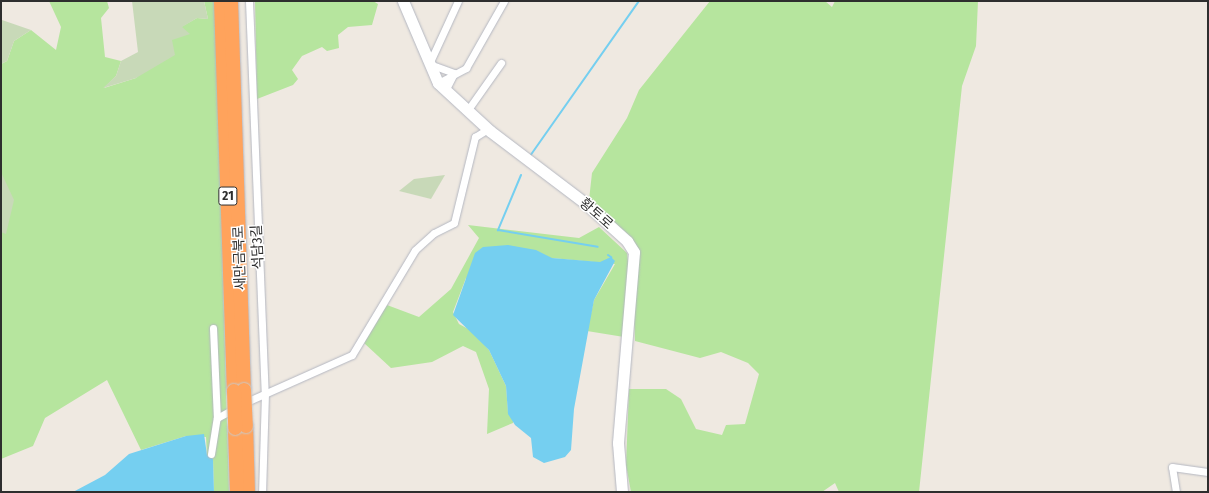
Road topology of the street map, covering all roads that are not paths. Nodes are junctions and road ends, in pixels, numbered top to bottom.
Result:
1 (221, 1) edge
2 (231, 1) edge
3 (249, 1) edge
4 (402, 1) edge
5 (458, 1) edge
6 (504, 1) edge
7 (501, 63) dead end
8 (429, 64) junction
9 (454, 73) junction
10 (442, 87) junction
11 (467, 111) junction
12 (488, 129) junction
13 (213, 328) dead end
14 (239, 390) junction
15 (265, 393) junction
16 (217, 418) junction
17 (240, 427) junction
18 (211, 454) dead end
19 (1208, 472) edge
20 (237, 492) edge
21 (248, 492) edge
22 (262, 492) edge
23 (622, 492) edge
24 (1176, 492) edge

1 - 14 highway, 새만금북로 / 21
2 - 14 highway, 새만금북로 / 21
3 - 15 street, 석담3길
4 - 8 main road, 황토로
5 - 8 street
6 - 9 street
7 - 11 street
8 - 9 street
8 - 10 main road, 황토로
9 - 10 street
9 - 10 street
10 - 11 main road, 황토로
11 - 12 main road, 황토로
12 - 15 street
12 - 23 main road, 황토로
13 - 16 street
14 - 17 highway, 새만금북로 / 21, bridge
15 - 16 street
15 - 22 street, 석담3길
16 - 18 street
17 - 20 highway, 새만금북로 / 21
17 - 21 highway, 새만금북로 / 21
19 - 24 street

